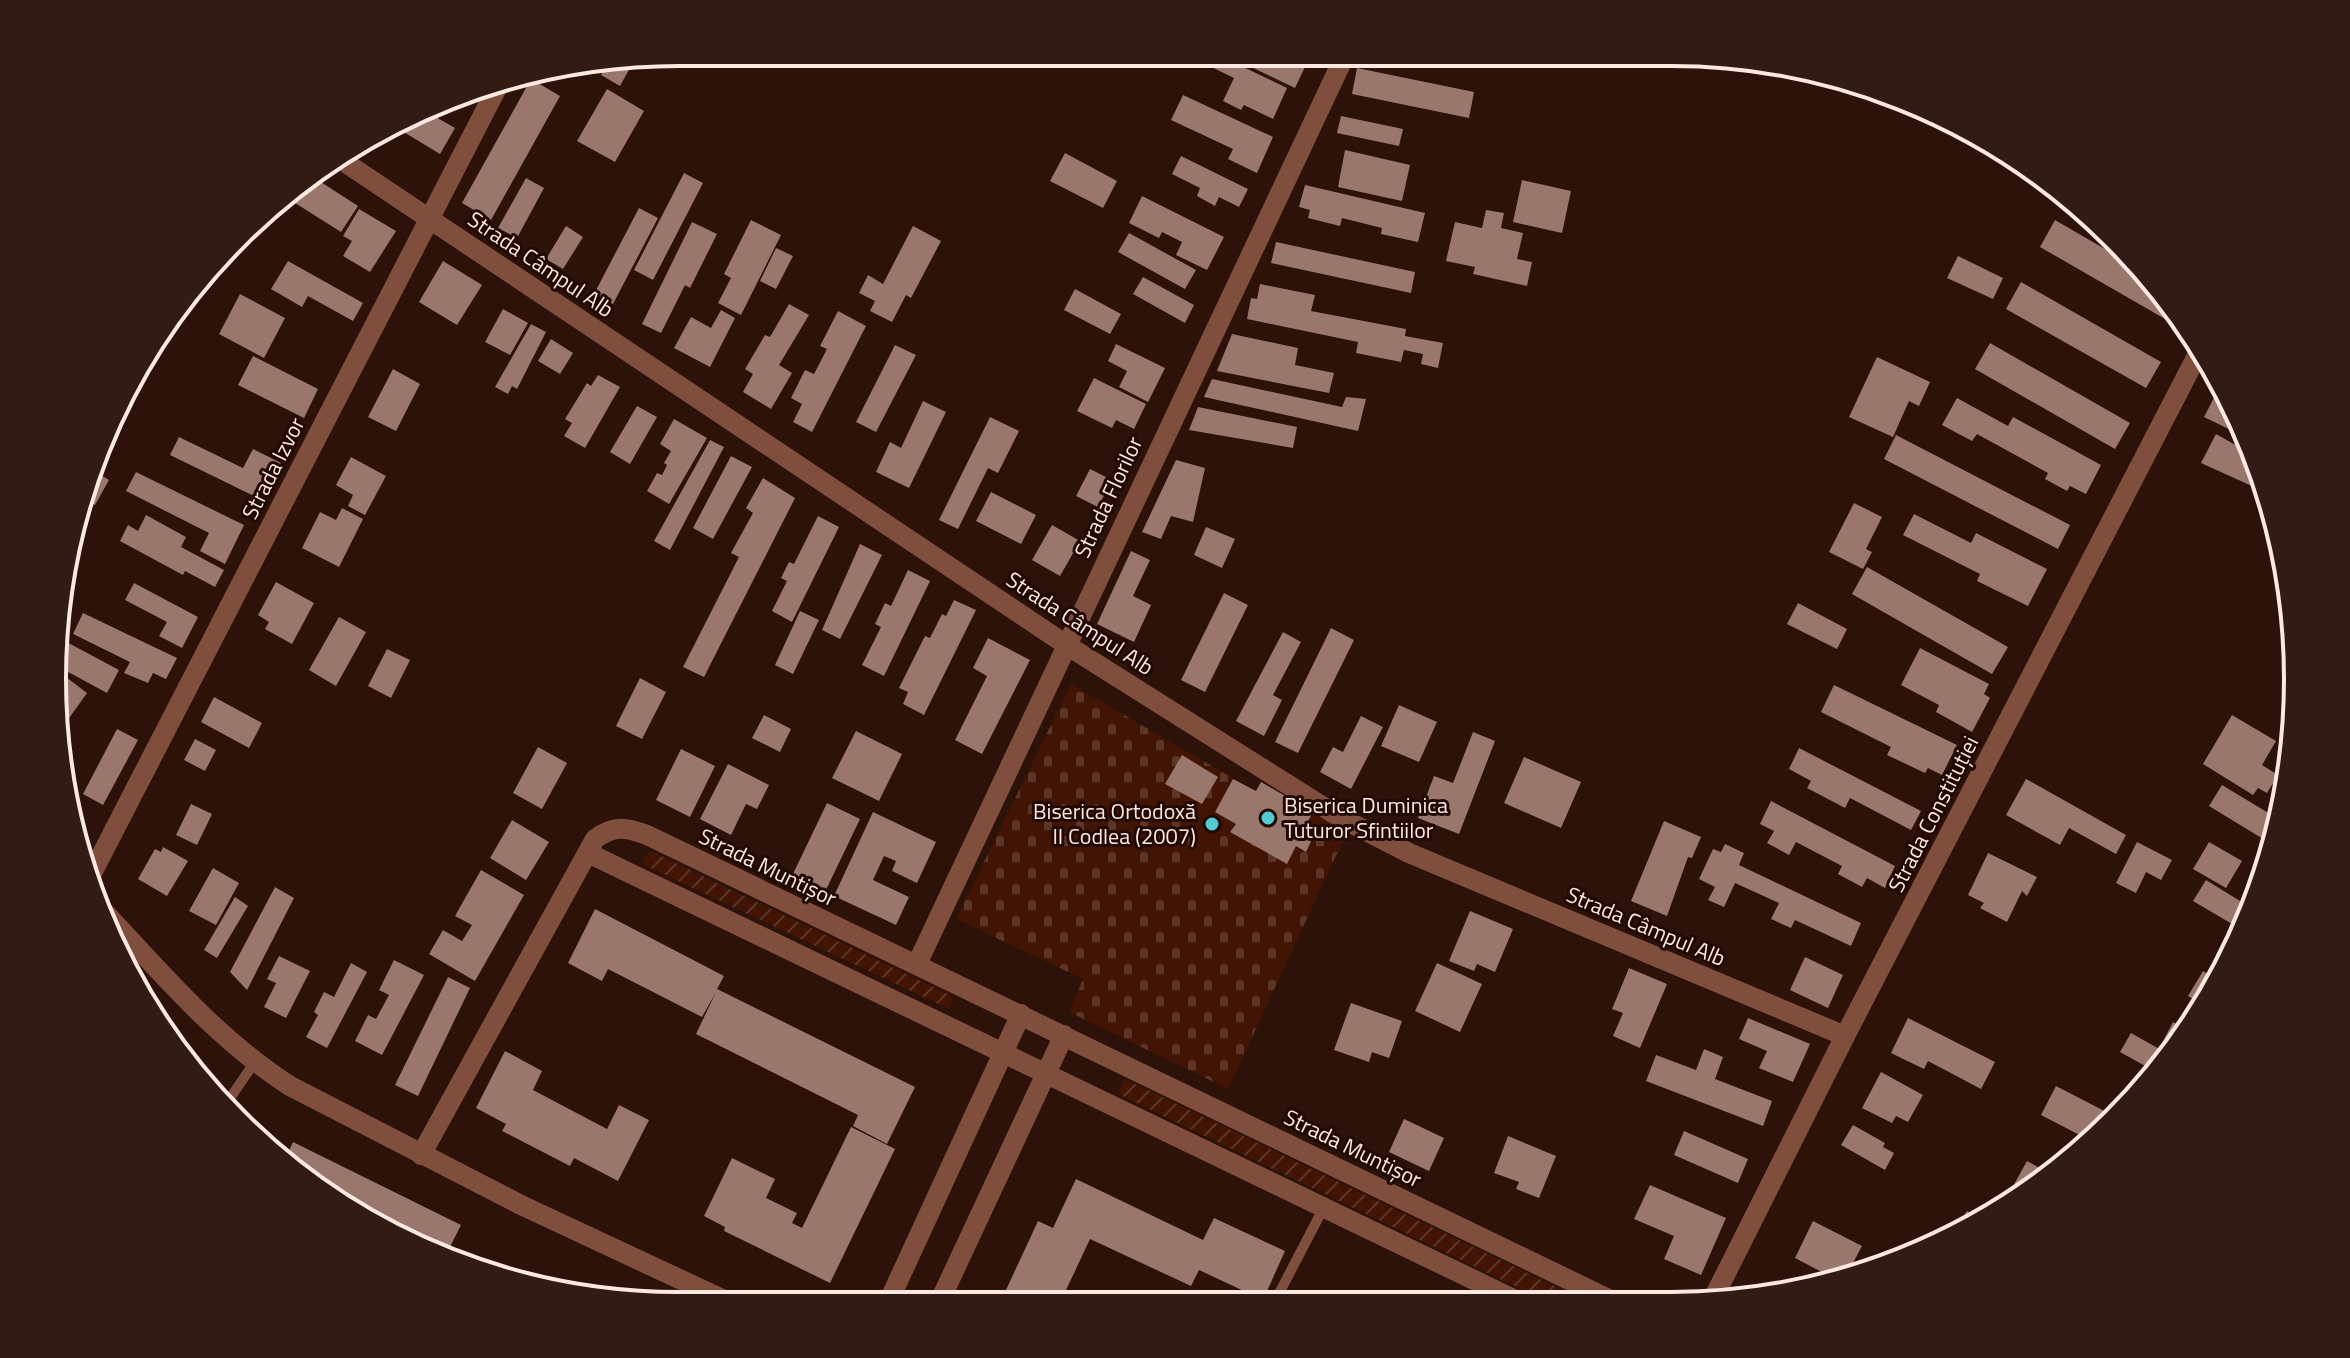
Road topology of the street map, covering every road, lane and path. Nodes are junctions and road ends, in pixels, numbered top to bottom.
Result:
1 (1340, 66) edge
2 (493, 96) edge
3 (347, 164) edge
4 (429, 218) junction
5 (2195, 361) edge
6 (1065, 644) junction
7 (588, 853) junction
8 (96, 866) edge
9 (119, 927) edge
10 (917, 964) junction
11 (1021, 1014) junction
12 (1064, 1035) junction
13 (1845, 1036) junction
14 (1004, 1053) junction
15 (254, 1063) junction
16 (1046, 1073) junction
17 (231, 1097) edge
18 (421, 1155) junction
19 (1324, 1207) junction
20 (1717, 1290) edge
21 (706, 1292) edge
22 (893, 1292) edge
23 (944, 1292) edge
24 (1280, 1292) edge
25 (1499, 1292) edge
26 (1594, 1292) edge

1 - 6 street, Strada Florilor
2 - 4 street, Strada Izvor
3 - 4 street, Strada Câmpul Alb
4 - 6 street, Strada Câmpul Alb
4 - 8 street, Strada Izvor
5 - 13 street, Strada Constituției
6 - 10 street, Strada Florilor
6 - 13 street, Strada Câmpul Alb
7 - 10 street, Strada Muntișor
7 - 14 street
7 - 18 street, Strada Muntișor
9 - 15 street
10 - 11 street, Strada Muntișor
11 - 12 street, Strada Muntișor
11 - 14 street
12 - 16 street
12 - 26 street, Strada Muntișor
13 - 20 street, Strada Constituției
14 - 16 street
14 - 22 street
15 - 17 lane
15 - 18 street
16 - 19 street
16 - 23 street
18 - 21 street
19 - 24 lane
19 - 25 street

